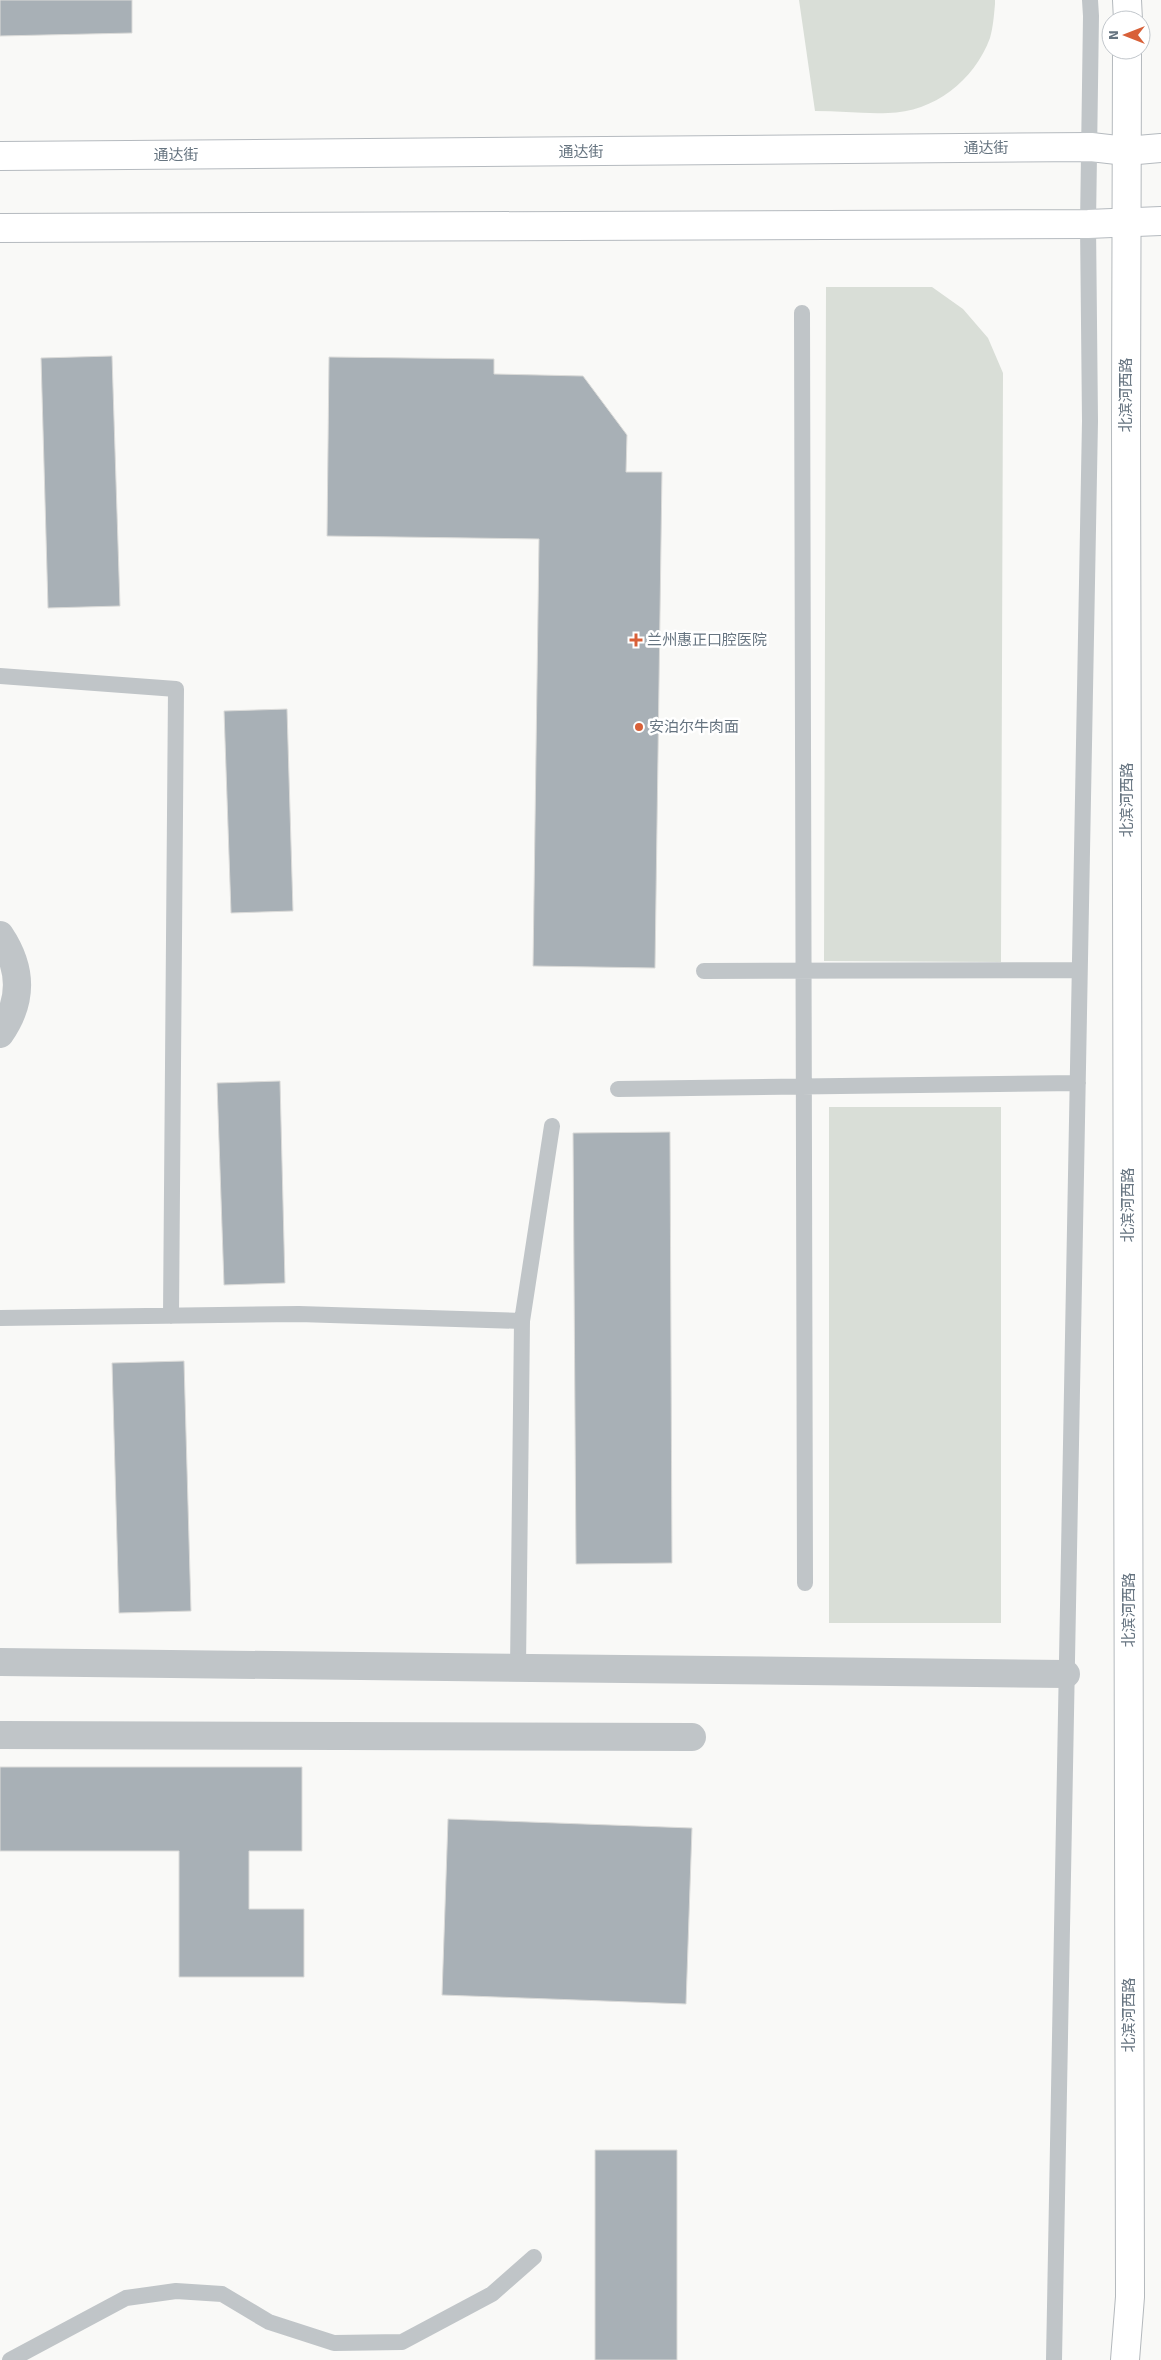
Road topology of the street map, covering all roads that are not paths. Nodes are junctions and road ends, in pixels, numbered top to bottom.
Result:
1 (1090, 0) edge
2 (1127, 60) edge
3 (1091, 147) junction
4 (1161, 148) edge
5 (1126, 151) junction
6 (0, 156) edge
7 (1126, 221) junction
8 (1161, 221) edge
9 (1088, 224) junction
10 (0, 228) edge
11 (802, 313) dead end
12 (0, 676) edge
13 (0, 935) edge
14 (803, 970) junction
15 (1079, 970) junction
16 (704, 971) dead end
17 (0, 1034) edge
18 (1078, 1083) junction
19 (804, 1086) junction
20 (618, 1089) dead end
21 (552, 1126) dead end
22 (170, 1316) junction
23 (0, 1318) edge
24 (522, 1320) junction
25 (805, 1583) dead end
26 (0, 1662) edge
27 (518, 1668) junction
28 (1066, 1674) junction
29 (0, 1735) edge
30 (692, 1737) dead end
31 (534, 2257) dead end
32 (10, 2360) edge
33 (1054, 2360) edge
34 (1125, 2360) edge

1 - 3 lane
2 - 5 main road, 北滨河西路
3 - 5 main road, 通达街
3 - 6 main road, 通达街
3 - 9 lane
4 - 5 main road, 通达街
5 - 7 main road, 北滨河西路
7 - 8 main road
7 - 9 main road
7 - 34 main road, 北滨河西路
9 - 10 main road
9 - 15 lane
11 - 14 lane
12 - 22 lane
13 - 17 street
14 - 15 lane
14 - 16 lane
14 - 19 lane
15 - 18 lane
18 - 19 lane
18 - 28 lane
19 - 20 lane
19 - 25 lane
21 - 24 lane
22 - 23 lane
22 - 24 lane
24 - 27 lane
26 - 27 street
27 - 28 street
28 - 33 lane
29 - 30 street
31 - 32 lane

